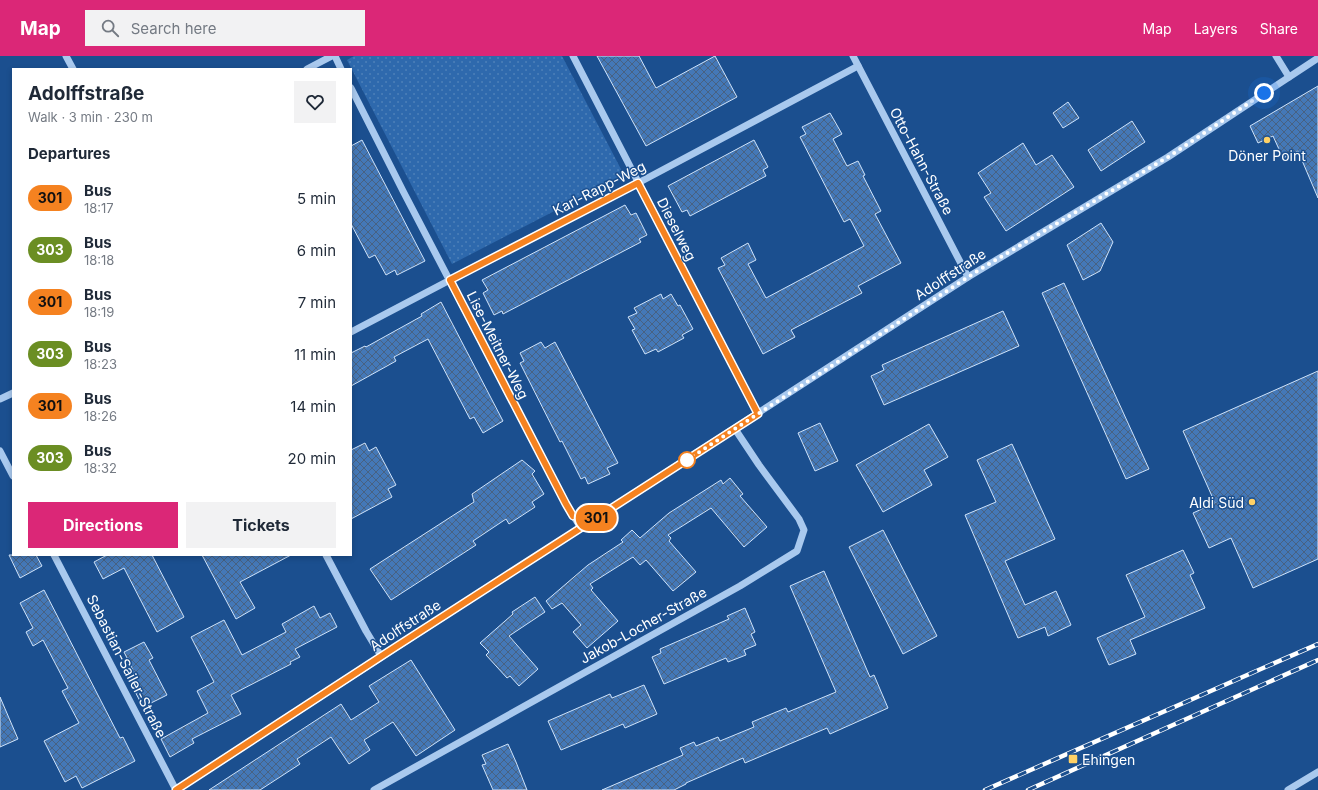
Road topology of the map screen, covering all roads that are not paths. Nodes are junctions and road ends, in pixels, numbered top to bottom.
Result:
1 (66, 56) edge
2 (333, 56) edge
3 (573, 56) edge
4 (853, 56) edge
5 (1276, 56) edge
6 (1318, 58) edge
7 (858, 66) junction
8 (72, 68) edge
9 (309, 68) edge
10 (341, 68) edge
11 (1289, 77) junction
12 (352, 90) edge
13 (638, 183) junction
14 (968, 277) junction
15 (450, 280) junction
16 (352, 331) edge
17 (12, 393) edge
18 (0, 399) edge
19 (758, 414) junction
20 (735, 429) junction
21 (0, 451) edge
22 (12, 474) edge
23 (581, 528) junction
24 (55, 556) edge
25 (327, 556) edge
26 (381, 656) junction
27 (1318, 772) edge
28 (176, 790) edge
29 (374, 790) edge
30 (1288, 790) edge

1 - 8 street
2 - 9 street
2 - 10 street
3 - 13 street, Dieselweg
4 - 7 street, Otto-Hahn-Straße
5 - 11 street
6 - 11 street, Adolffstraße
7 - 13 street, Karl-Rapp-Weg
7 - 14 street, Otto-Hahn-Straße
11 - 14 street, Adolffstraße
12 - 15 street, Lise-Meitner-Weg
13 - 15 street, Karl-Rapp-Weg
13 - 19 street, Dieselweg
14 - 19 street, Adolffstraße
15 - 16 street, Karl-Rapp-Weg
15 - 23 street, Lise-Meitner-Weg
17 - 18 street
19 - 20 street, Adolffstraße
20 - 23 street, Adolffstraße
20 - 29 street, Jakob-Locher-Straße
21 - 22 street
23 - 26 street, Adolffstraße
24 - 28 street, Sebastian-Sailer-Straße
25 - 26 street
26 - 28 street, Adolffstraße
27 - 30 street

